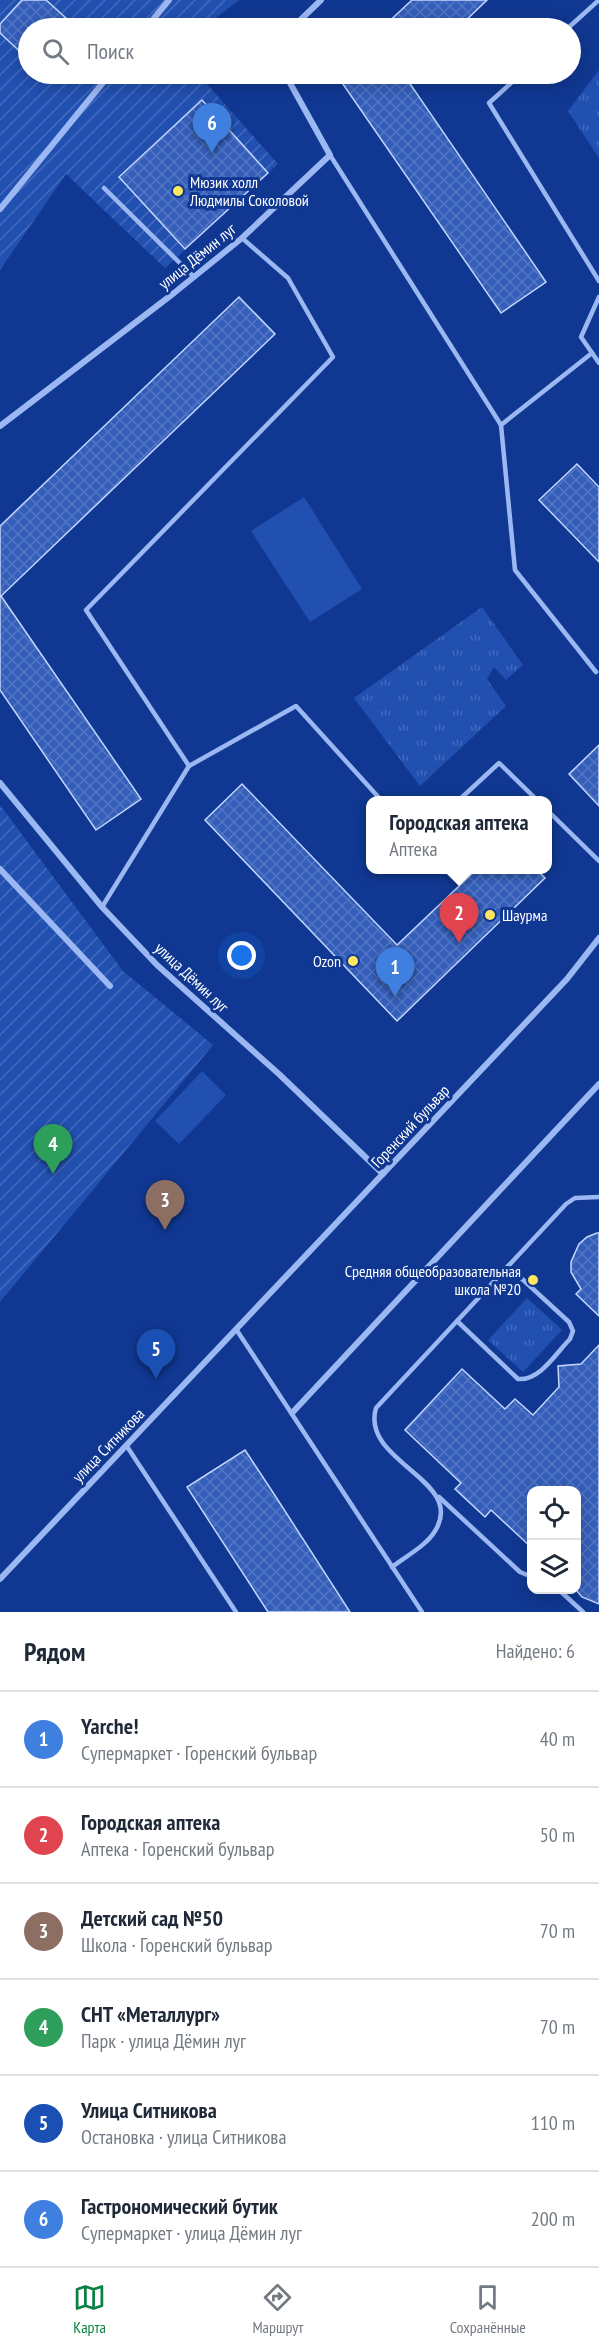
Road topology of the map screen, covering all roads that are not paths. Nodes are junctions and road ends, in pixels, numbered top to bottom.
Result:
1 (170, 0) edge
2 (321, 0) edge
3 (599, 0) edge
4 (155, 18) edge
5 (302, 18) edge
6 (579, 18) edge
7 (102, 84) edge
8 (291, 84) edge
9 (510, 84) edge
10 (330, 155) junction
11 (104, 188) dead end
12 (0, 208) edge
13 (242, 238) junction
14 (194, 277) junction
15 (599, 281) edge
16 (599, 297) edge
17 (592, 353) junction
18 (599, 363) edge
19 (501, 424) junction
20 (0, 426) edge
21 (596, 672) dead end
22 (189, 766) junction
23 (0, 783) edge
24 (377, 796) edge
25 (464, 796) edge
26 (532, 796) edge
27 (552, 815) edge
28 (599, 861) edge
29 (0, 869) edge
30 (102, 907) junction
31 (599, 938) edge
32 (110, 986) dead end
33 (599, 1084) edge
34 (383, 1174) junction
35 (599, 1197) edge
36 (508, 1266) junction
37 (457, 1321) junction
38 (236, 1329) junction
39 (292, 1413) junction
40 (126, 1445) junction
41 (438, 1496) junction
42 (392, 1566) junction
43 (527, 1575) edge
44 (0, 1579) edge
45 (563, 1594) edge
46 (236, 1612) edge
47 (422, 1612) edge
48 (583, 1612) edge

1 - 4 street
2 - 5 street
3 - 6 lane
7 - 12 street
8 - 10 street
9 - 15 lane
10 - 13 street, улица Дёмин луг
10 - 19 lane
11 - 14 lane
13 - 14 street, улица Дёмин луг
13 - 22 lane
14 - 20 street, улица Дёмин луг
16 - 17 lane
17 - 18 lane
17 - 19 lane
19 - 21 lane
22 - 24 lane
22 - 30 lane
23 - 30 street, улица Дёмин луг
25 - 26 lane
27 - 28 lane
29 - 32 street
30 - 34 street, улица Дёмин луг
31 - 34 street, Горенский бульвар
33 - 39 street
34 - 38 street, Горенский бульвар
35 - 36 lane
36 - 37 lane
36 - 37 lane
37 - 41 lane
38 - 39 lane
38 - 40 street, улица Ситникова
39 - 42 lane
40 - 44 street, улица Ситникова
40 - 46 lane
41 - 42 lane
41 - 43 lane
42 - 47 lane
45 - 48 lane

